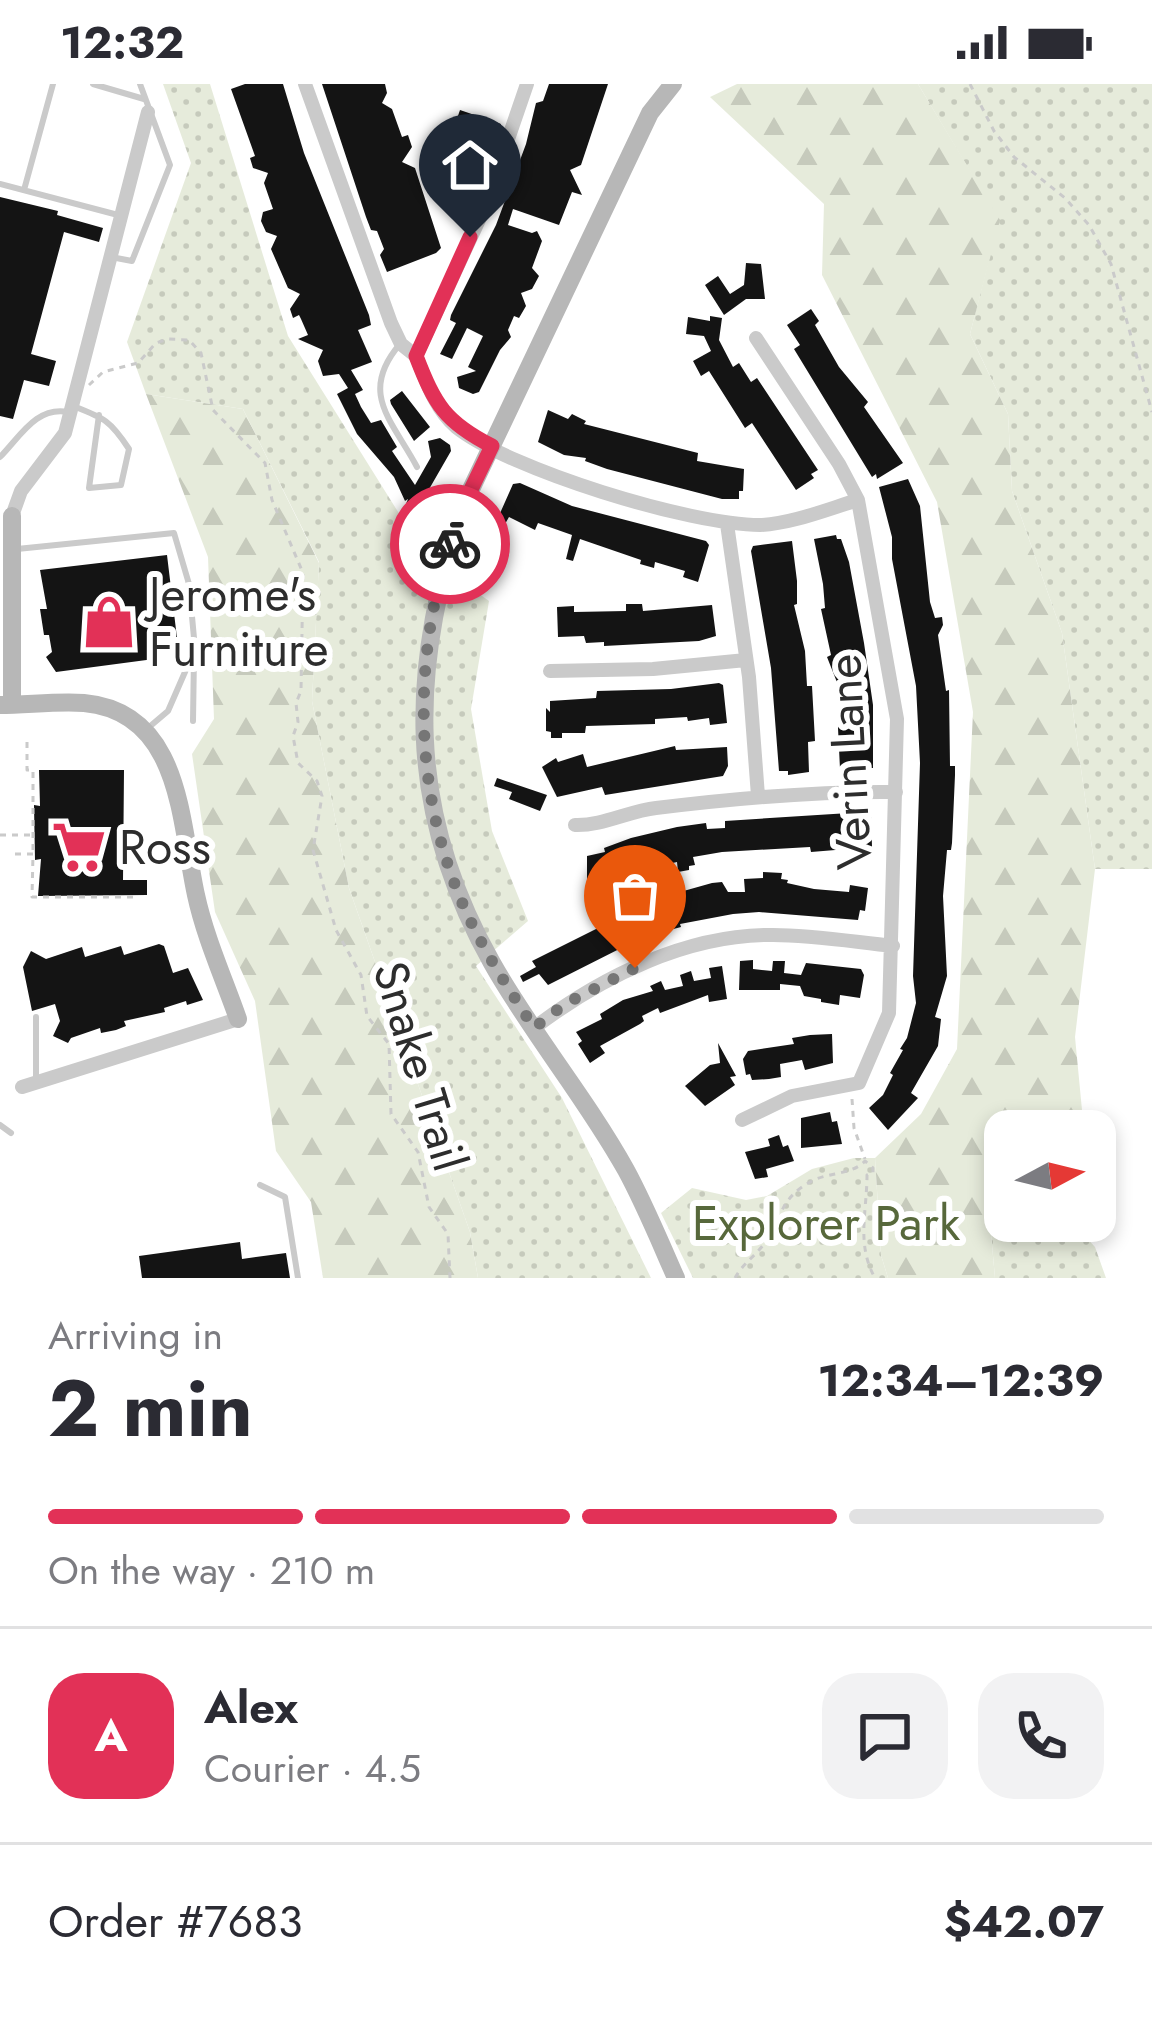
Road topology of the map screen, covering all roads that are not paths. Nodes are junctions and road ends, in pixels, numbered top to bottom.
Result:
1 (52, 84) edge
2 (93, 84) edge
3 (140, 84) edge
4 (305, 84) edge
5 (526, 84) edge
6 (673, 84) edge
7 (146, 105) junction
8 (0, 184) edge
9 (24, 190) junction
10 (122, 216) junction
11 (111, 256) junction
12 (756, 338) dead end
13 (400, 344) junction
14 (416, 356) junction
15 (73, 405) junction
16 (99, 416) junction
17 (492, 446) junction
18 (0, 457) edge
19 (417, 467) dead end
20 (858, 500) junction
21 (6, 516) edge
22 (727, 524) junction
23 (11, 550) junction
24 (6, 582) edge
25 (194, 651) junction
26 (746, 660) junction
27 (550, 671) dead end
28 (6, 705) edge
29 (193, 721) dead end
30 (145, 731) junction
31 (896, 791) junction
32 (758, 796) junction
33 (575, 825) dead end
34 (893, 946) junction
35 (36, 1017) dead end
36 (238, 1019) joint
37 (534, 1028) junction
38 (29, 1086) joint
39 (742, 1120) dead end
40 (0, 1125) edge
41 (10, 1132) dead end
42 (260, 1186) dead end
43 (298, 1278) edge
44 (676, 1278) edge

1 - 9 lane
2 - 7 lane
3 - 7 lane
4 - 13 street
5 - 14 street
6 - 17 street
7 - 10 street
7 - 11 lane
8 - 9 lane
9 - 10 lane
10 - 11 street
11 - 15 street
12 - 20 street, Verin Lane
13 - 14 street
13 - 19 lane
14 - 17 street
15 - 16 lane
15 - 18 lane
15 - 21 street
16 - 16 lane
17 - 22 street
17 - 37 street
20 - 22 street
20 - 31 street, Verin Lane
21 - 23 street
22 - 26 street
23 - 24 street
23 - 25 lane
24 - 28 street
25 - 29 lane
25 - 30 lane
26 - 27 street
26 - 32 street
28 - 30 street
30 - 36 street
31 - 32 street
31 - 34 street, Verin Lane
32 - 33 street
34 - 37 street
34 - 39 street, Verin Lane
35 - 38 lane
36 - 38 street
37 - 44 street
40 - 41 lane
42 - 43 lane

